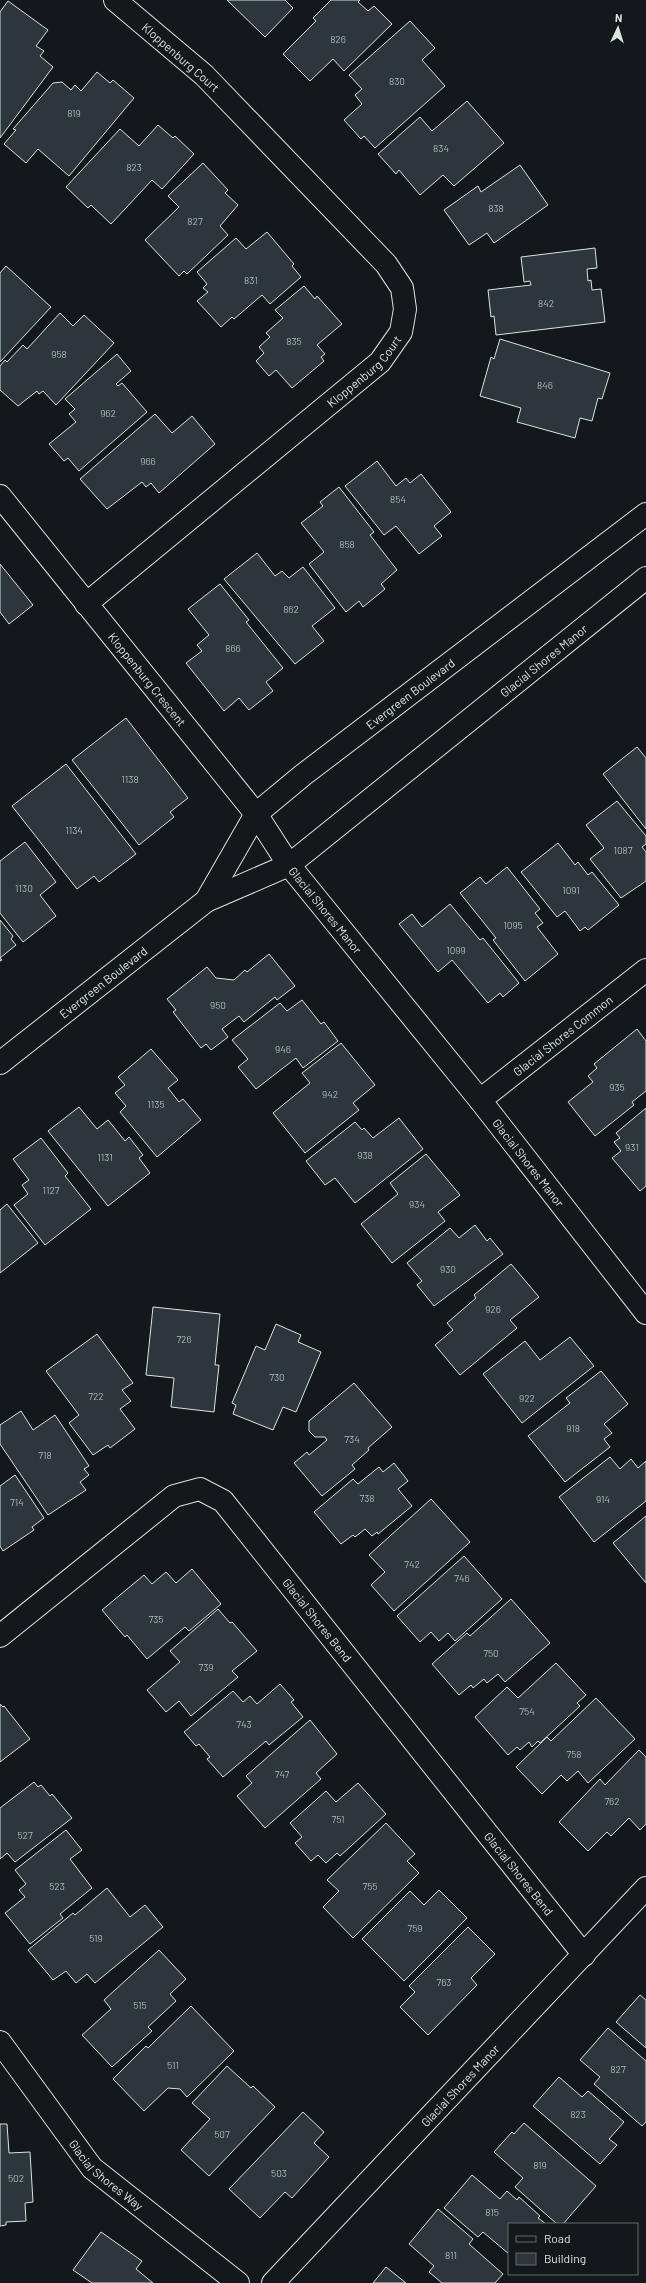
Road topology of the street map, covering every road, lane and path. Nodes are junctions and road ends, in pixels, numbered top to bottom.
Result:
1 (115, 0) edge
2 (0, 496) edge
3 (646, 514) edge
4 (646, 578) edge
5 (86, 604) junction
6 (256, 814) junction
7 (289, 865) junction
8 (206, 901) junction
9 (646, 970) edge
10 (0, 1063) edge
11 (480, 1100) junction
12 (646, 1313) edge
13 (0, 1636) edge
14 (646, 1888) edge
15 (584, 1956) junction
16 (0, 2042) edge
17 (238, 2283) edge
18 (273, 2283) edge

1 - 5 street, Kloppenburg Court
2 - 5 street, Kloppenburg Crescent
3 - 6 street, Evergreen Boulevard
4 - 7 street, Glacial Shores Manor
5 - 6 street, Kloppenburg Crescent
6 - 7 street, Kloppenburg Crescent
6 - 8 street, Evergreen Boulevard
7 - 8 street, Evergreen Boulevard
7 - 11 street, Glacial Shores Manor
8 - 10 street, Evergreen Boulevard
9 - 11 street, Glacial Shores Common
11 - 12 street, Glacial Shores Manor
13 - 15 street, Glacial Shores Bend
14 - 15 street, Glacial Shores Manor
15 - 18 street, Glacial Shores Manor
16 - 17 street, Glacial Shores Way

